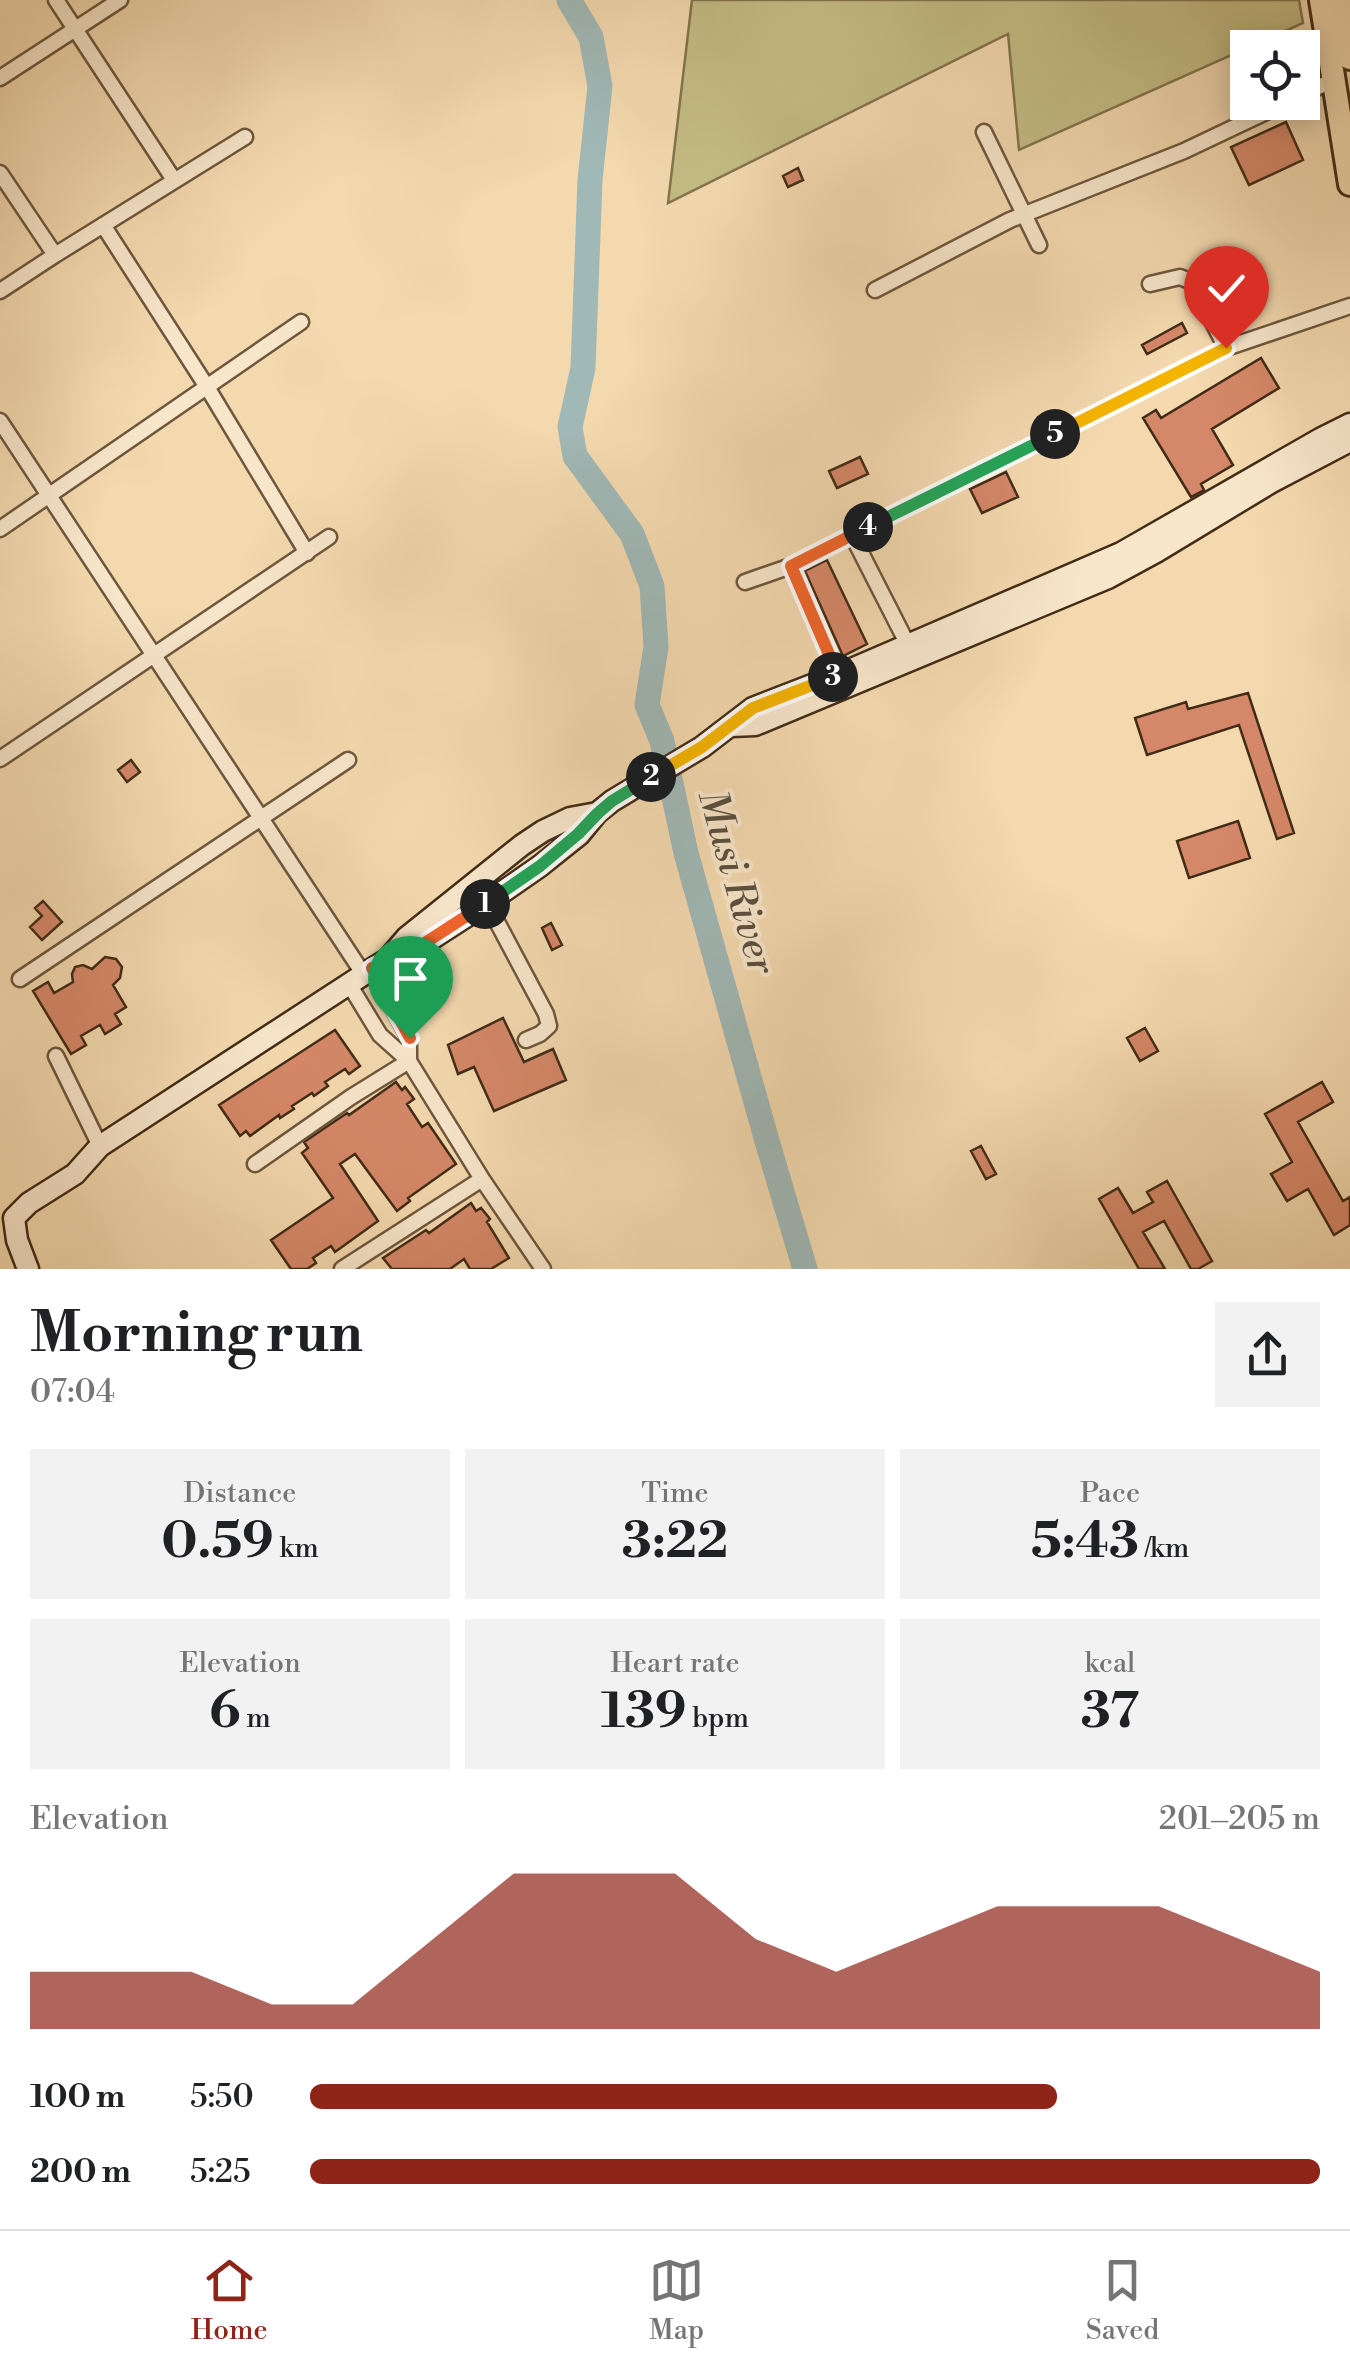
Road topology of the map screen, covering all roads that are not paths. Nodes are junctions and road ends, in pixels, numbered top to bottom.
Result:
1 (56, 0) edge
2 (120, 0) edge
3 (1321, 0) edge
4 (1341, 0) edge
5 (75, 29) junction
6 (1350, 58) edge
7 (0, 78) edge
8 (1333, 80) junction
9 (1320, 86) edge
10 (1249, 120) edge
11 (984, 132) dead end
12 (245, 137) dead end
13 (0, 173) edge
14 (174, 180) junction
15 (1350, 184) edge
16 (1025, 215) junction
17 (103, 224) junction
18 (1040, 245) dead end
19 (54, 254) junction
20 (1150, 284) dead end
21 (875, 290) dead end
22 (0, 291) edge
23 (1350, 306) edge
24 (301, 322) dead end
25 (1226, 348) junction
26 (206, 387) junction
27 (0, 421) edge
28 (1350, 424) edge
29 (1350, 440) edge
30 (1312, 452) junction
31 (49, 496) junction
32 (0, 529) edge
33 (852, 535) junction
34 (329, 537) dead end
35 (307, 553) junction
36 (791, 566) junction
37 (744, 582) dead end
38 (985, 620) junction
39 (908, 645) junction
40 (154, 656) junction
41 (838, 675) junction
42 (731, 726) junction
43 (0, 759) edge
44 (348, 760) dead end
45 (605, 807) junction
46 (261, 818) junction
47 (474, 882) junction
48 (486, 903) junction
49 (368, 972) junction
50 (20, 979) dead end
51 (526, 1040) dead end
52 (56, 1056) dead end
53 (409, 1061) junction
54 (100, 1146) junction
55 (254, 1164) dead end
56 (482, 1179) junction
57 (28, 1269) edge
58 (342, 1269) edge
59 (543, 1269) edge

1 - 5 street
2 - 5 street
3 - 8 main road
4 - 6 main road
5 - 7 street
5 - 14 street
8 - 9 street
8 - 15 main road
10 - 16 street
11 - 16 street
12 - 14 street
13 - 19 street
14 - 17 street
16 - 18 street
16 - 21 street
17 - 19 street
17 - 26 street
19 - 22 street
20 - 25 street
23 - 25 street
24 - 26 street
25 - 33 street
26 - 31 street
26 - 35 street
27 - 31 street
28 - 30 street
29 - 30 street
30 - 38 street
31 - 32 street
31 - 40 street
33 - 36 street
33 - 39 street
34 - 35 street
35 - 40 street
36 - 37 street
36 - 41 street
38 - 39 street
38 - 42 street
39 - 41 street
40 - 43 street
40 - 46 street
41 - 42 street
42 - 45 street
44 - 46 street
45 - 47 street
45 - 48 street
46 - 49 street
46 - 50 street
47 - 48 street
47 - 49 street
48 - 49 street
48 - 51 street
49 - 53 street
49 - 53 street
49 - 54 street
52 - 54 street
53 - 55 street
53 - 56 street
54 - 57 street
56 - 58 street
56 - 59 street

